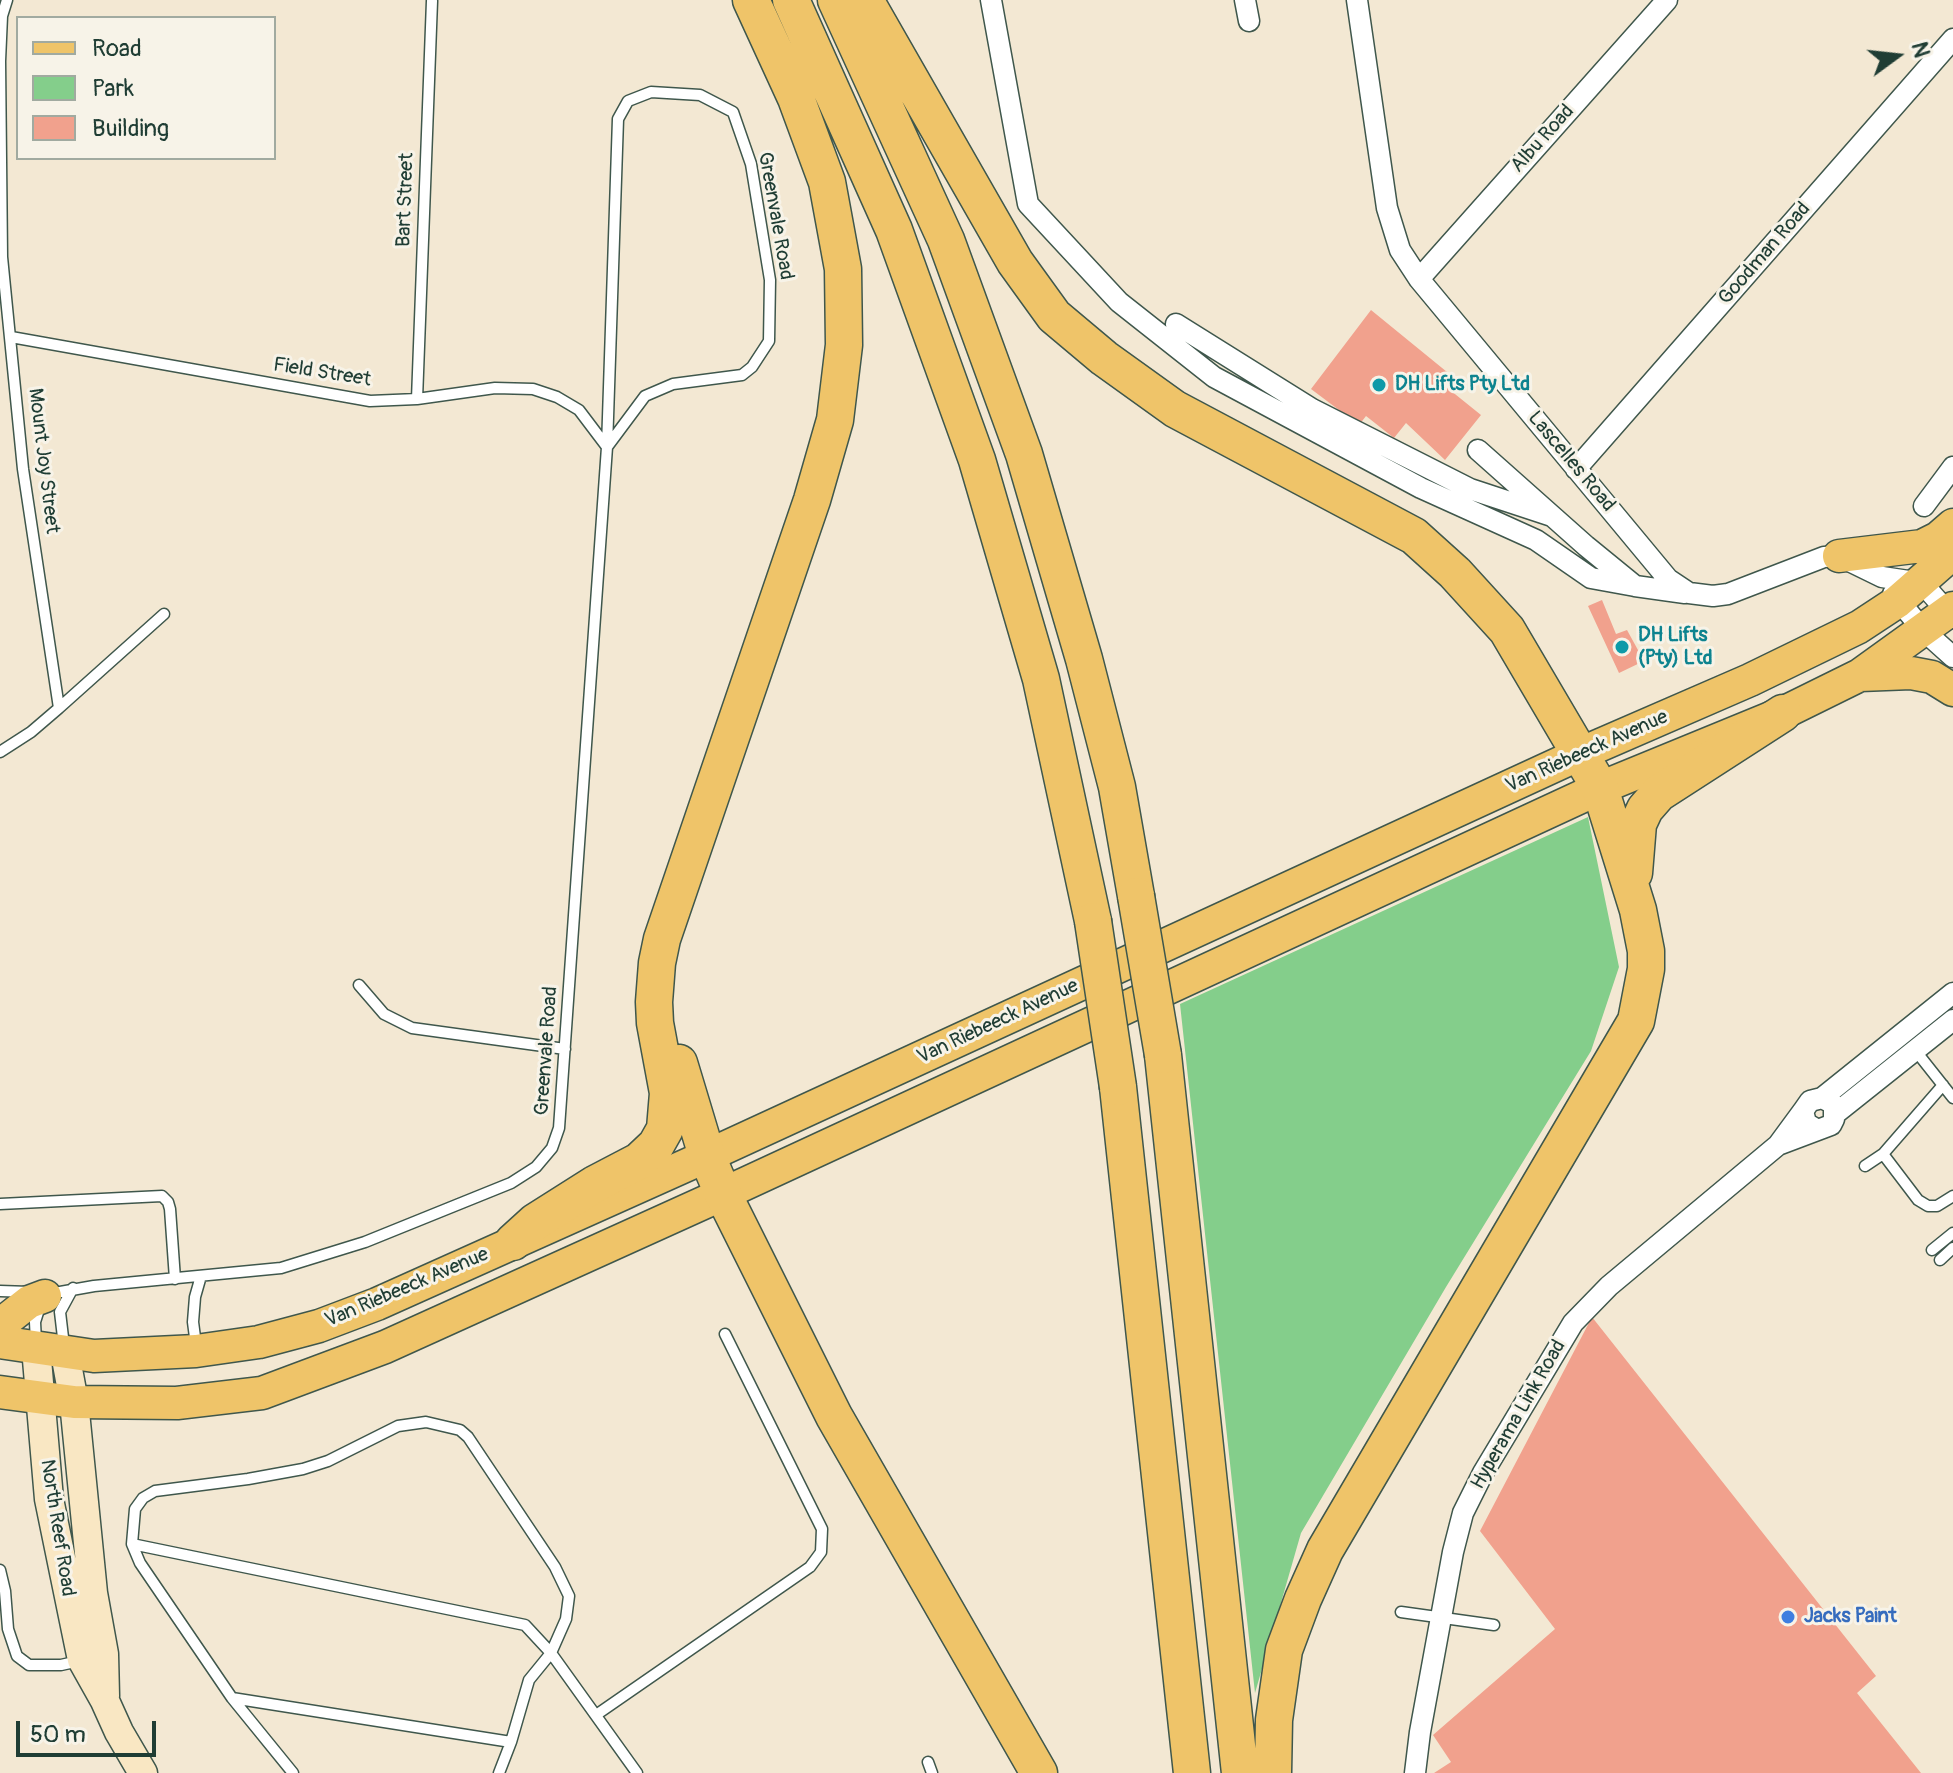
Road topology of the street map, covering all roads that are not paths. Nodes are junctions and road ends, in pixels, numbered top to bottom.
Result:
1 (7, 0) edge
2 (751, 0) edge
3 (791, 0) edge
4 (836, 0) edge
5 (865, 0) edge
6 (991, 0) edge
7 (1357, 0) edge
8 (1667, 0) edge
9 (432, 1) edge
10 (1953, 39) edge
11 (0, 61) edge
12 (1419, 279) junction
13 (1176, 324) dead end
14 (11, 337) junction
15 (417, 399) junction
16 (607, 447) junction
17 (1478, 450) dead end
18 (1953, 467) edge
19 (1576, 469) junction
20 (1924, 506) dead end
21 (1552, 516) junction
22 (1953, 525) edge
23 (1953, 553) edge
24 (1839, 556) junction
25 (1635, 586) junction
26 (1900, 587) junction
27 (1689, 593) junction
28 (164, 614) dead end
29 (1945, 617) edge
30 (1953, 657) edge
31 (1860, 675) junction
32 (1953, 690) edge
33 (59, 708) junction
34 (1783, 713) junction
35 (0, 752) edge
36 (1582, 753) junction
37 (1600, 788) junction
38 (1638, 910) junction
39 (657, 963) junction
40 (359, 985) dead end
41 (1953, 993) edge
42 (1953, 1020) edge
43 (565, 1049) junction
44 (1915, 1050) junction
45 (1943, 1085) junction
46 (1953, 1098) edge
47 (1829, 1106) junction
48 (1803, 1111) junction
49 (1816, 1129) junction
50 (1778, 1145) junction
51 (1883, 1154) junction
52 (707, 1156) junction
53 (1865, 1166) dead end
54 (723, 1194) junction
55 (1953, 1196) edge
56 (0, 1204) edge
57 (1953, 1233) edge
58 (513, 1242) junction
59 (1953, 1248) edge
60 (1932, 1250) dead end
61 (1940, 1260) dead end
62 (201, 1276) junction
63 (175, 1279) junction
64 (0, 1291) edge
65 (56, 1293) junction
66 (0, 1325) edge
67 (725, 1334) dead end
68 (0, 1342) edge
69 (50, 1350) junction
70 (196, 1351) junction
71 (0, 1392) edge
72 (39, 1398) junction
73 (74, 1402) junction
74 (132, 1544) junction
75 (0, 1570) edge
76 (3, 1610) edge
77 (1401, 1612) dead end
78 (1441, 1618) junction
79 (1494, 1625) dead end
80 (551, 1653) junction
81 (93, 1657) junction
82 (232, 1698) junction
83 (596, 1715) junction
84 (511, 1742) junction
85 (143, 1773) edge
86 (293, 1773) edge
87 (499, 1773) edge
88 (637, 1773) edge
89 (1039, 1773) edge
90 (1192, 1773) edge
91 (1240, 1773) edge
92 (1273, 1773) edge
93 (1415, 1773) edge

1 - 11 lane, Mount Joy Street
2 - 39 highway
3 - 90 highway, bridge
4 - 91 highway, bridge
5 - 36 highway
6 - 25 street
7 - 12 street, Lascelles Road
8 - 12 street, Albu Road
9 - 15 lane, Bart Street
10 - 19 street, Goodman Road
11 - 14 lane, Mount Joy Street
12 - 19 street, Lascelles Road
13 - 21 street
14 - 15 lane, Field Street
14 - 33 lane, Mount Joy Street
15 - 16 lane, Field Street
16 - 16 lane, Greenvale Road
16 - 43 lane, Greenvale Road
17 - 21 street
18 - 20 street
19 - 27 street, Lascelles Road
21 - 25 street
22 - 24 main road
23 - 26 main road, Van Riebeeck Avenue
24 - 26 street
24 - 27 street
25 - 27 street
26 - 29 street
26 - 29 street
26 - 36 main road, Van Riebeeck Avenue
28 - 33 lane
29 - 30 street
29 - 31 main road, Van Riebeeck Avenue
31 - 32 main road
31 - 34 main road, Van Riebeeck Avenue
33 - 35 lane
34 - 37 main road, Van Riebeeck Avenue
34 - 38 highway
36 - 37 highway
36 - 52 main road, Van Riebeeck Avenue
37 - 38 highway
37 - 54 main road, Van Riebeeck Avenue
38 - 92 highway
39 - 52 highway
39 - 58 highway
40 - 43 lane
41 - 47 street
42 - 44 street
43 - 62 lane, Greenvale Road
44 - 45 lane
44 - 47 street
45 - 46 lane
45 - 51 lane
47 - 48 street
47 - 49 street
48 - 49 street
48 - 50 street, Hyperama Link Road
49 - 50 street, Hyperama Link Road
50 - 78 street, Hyperama Link Road
51 - 53 lane
51 - 55 lane
52 - 54 highway
52 - 58 main road, Van Riebeeck Avenue
54 - 73 main road, Van Riebeeck Avenue
54 - 89 highway
56 - 63 lane
57 - 60 lane
58 - 70 main road, Van Riebeeck Avenue
59 - 61 lane
62 - 63 lane, Greenvale Road
62 - 70 lane
63 - 65 lane, Greenvale Road
64 - 65 lane, Greenvale Road
65 - 66 main road
65 - 69 lane
65 - 69 lane
67 - 83 lane
68 - 69 main road, Van Riebeeck Avenue
69 - 70 main road, Van Riebeeck Avenue
69 - 72 main road, North Reef Road
69 - 73 main road, North Reef Road
71 - 72 main road, Van Riebeeck Avenue
72 - 73 main road, Van Riebeeck Avenue
72 - 81 main road, North Reef Road
73 - 81 main road, North Reef Road
74 - 80 lane
74 - 80 lane
74 - 82 lane
75 - 76 lane
76 - 81 lane
77 - 78 lane
78 - 79 lane
78 - 93 street, Hyperama Link Road
80 - 83 lane
80 - 84 lane
81 - 85 main road, North Reef Road
82 - 84 lane
82 - 86 lane
83 - 88 lane
84 - 87 lane

